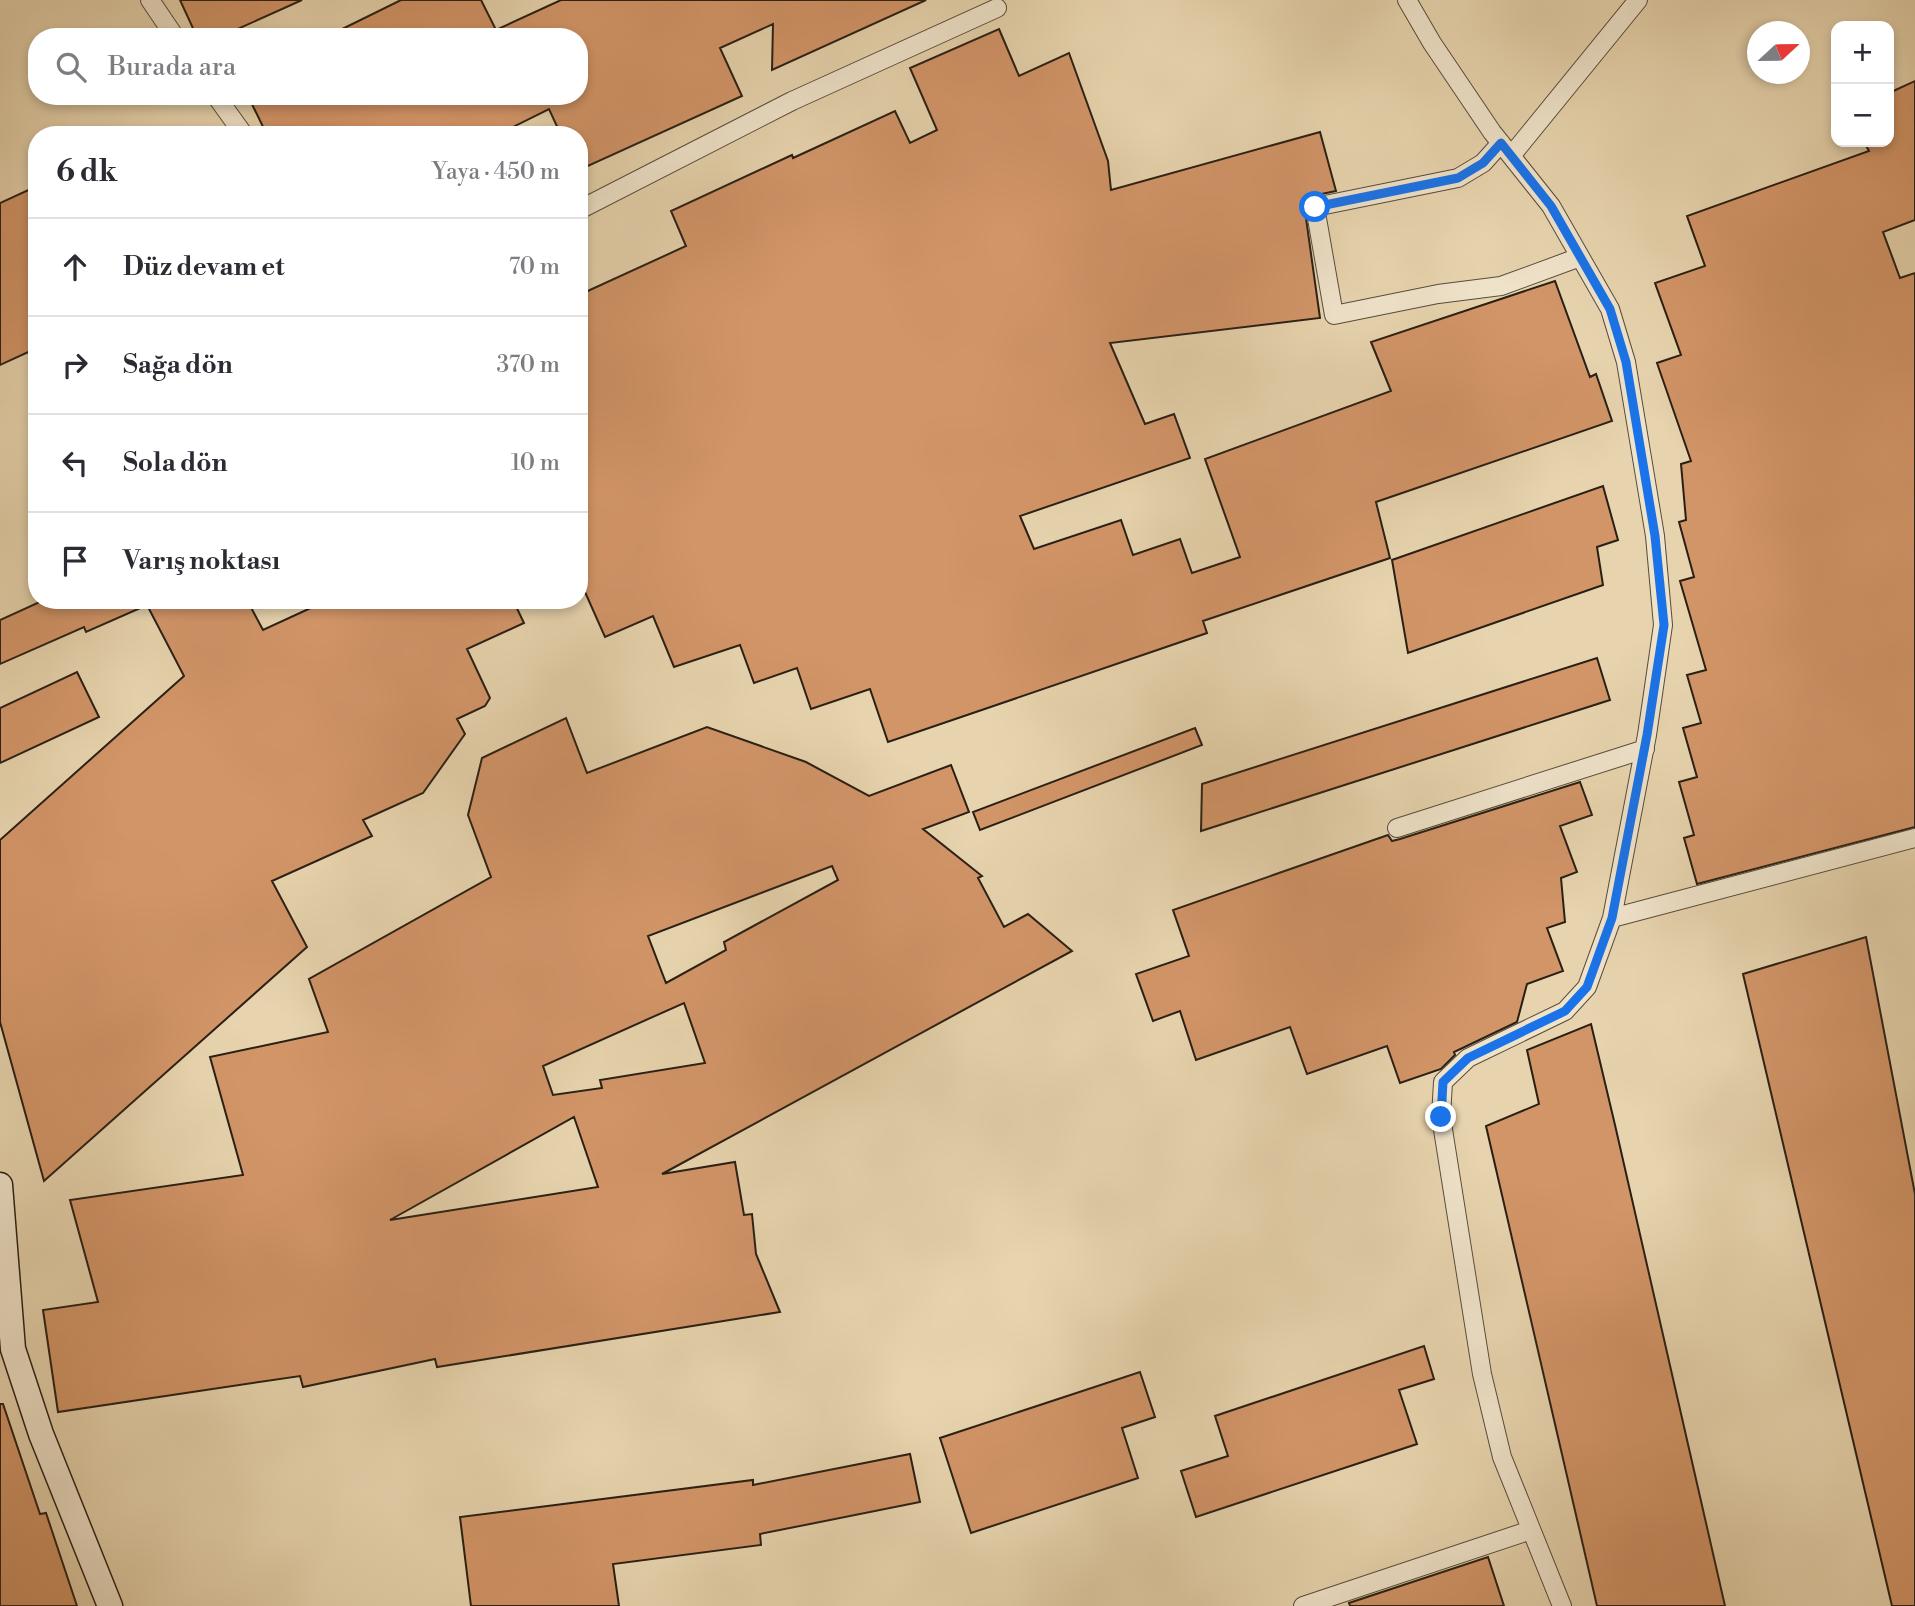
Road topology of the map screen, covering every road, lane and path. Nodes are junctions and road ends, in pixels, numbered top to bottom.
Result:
1 (150, 0) edge
2 (1407, 0) edge
3 (1638, 0) edge
4 (997, 8) dead end
5 (169, 28) edge
6 (222, 105) edge
7 (238, 126) edge
8 (1506, 150) junction
9 (588, 205) edge
10 (1580, 257) junction
11 (1645, 749) junction
12 (1397, 828) dead end
13 (1915, 838) edge
14 (1612, 918) junction
15 (0, 1185) edge
16 (1531, 1530) junction
17 (110, 1606) edge
18 (1303, 1606) edge
19 (1562, 1606) edge

1 - 5 street
2 - 8 street
3 - 8 street
4 - 9 street
6 - 7 street
8 - 10 street
8 - 10 street
10 - 11 street
11 - 12 street
11 - 14 street
13 - 14 street
14 - 16 street
15 - 17 street
16 - 18 street
16 - 19 street

